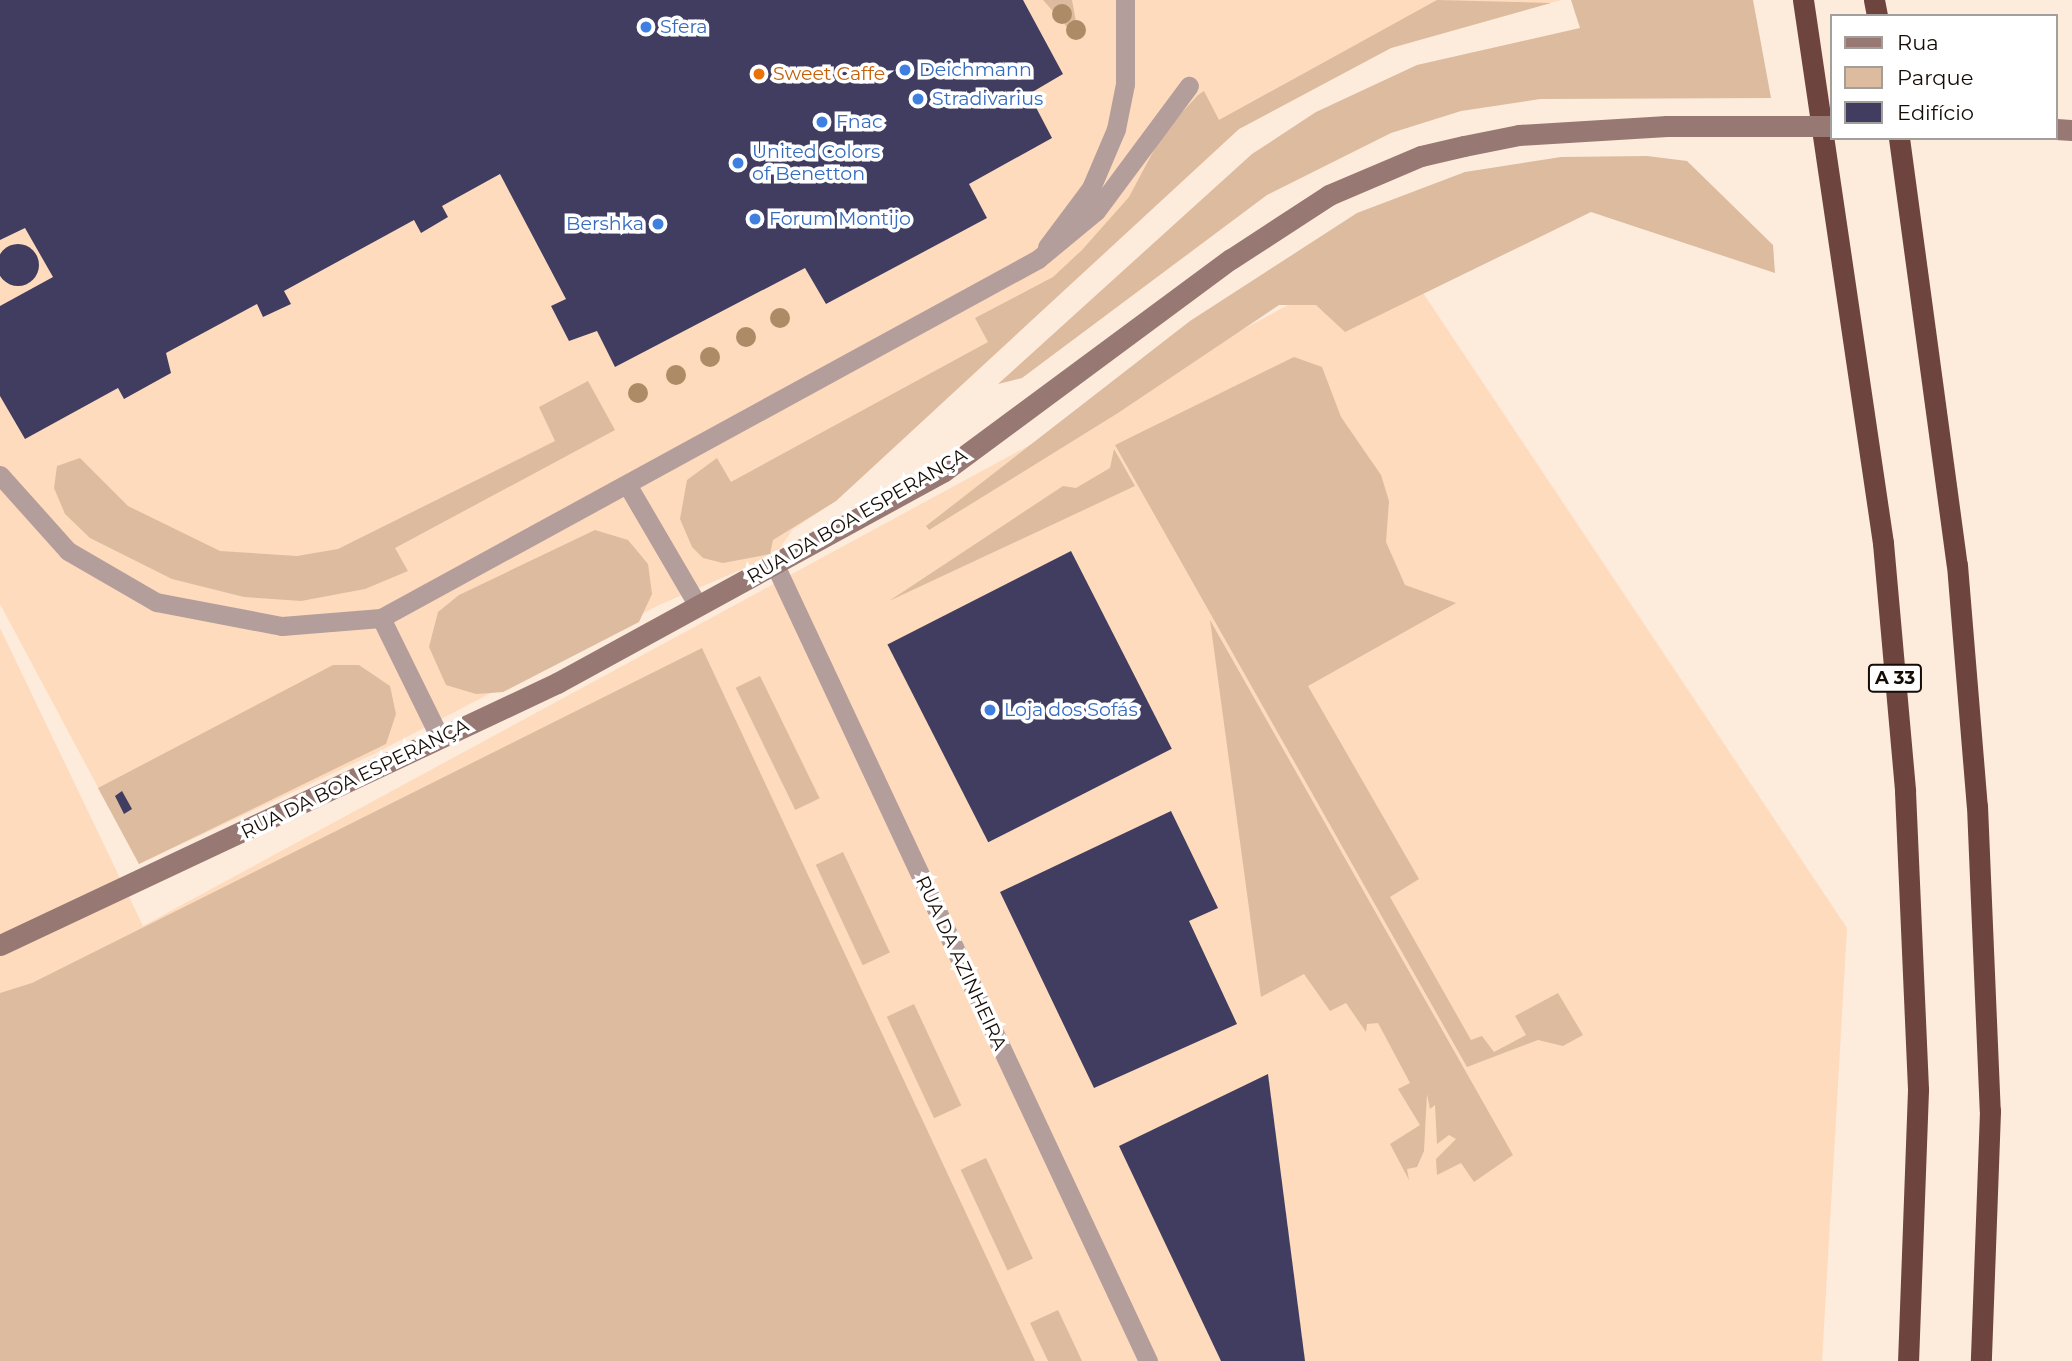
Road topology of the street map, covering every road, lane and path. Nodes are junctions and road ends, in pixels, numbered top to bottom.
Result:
1 (1125, 0) edge
2 (1803, 0) edge
3 (1189, 86) dead end
4 (1830, 126) edge
5 (1899, 140) edge
6 (1038, 260) junction
7 (1, 471) edge
8 (628, 486) junction
9 (775, 565) junction
10 (698, 606) junction
11 (381, 618) junction
12 (440, 738) junction
13 (0, 945) edge
14 (1148, 1361) edge
15 (1909, 1361) edge
16 (1981, 1361) edge

1 - 6 lane
2 - 15 highway, A 33
3 - 6 lane
4 - 9 street, RUA DA BOA ESPERANÇA, bridge
5 - 16 highway
6 - 8 lane
7 - 11 lane
8 - 10 lane
8 - 11 lane
9 - 10 street, RUA DA BOA ESPERANÇA
9 - 14 lane, RUA DA AZINHEIRA
10 - 12 street, RUA DA BOA ESPERANÇA
11 - 12 lane
12 - 13 street, RUA DA BOA ESPERANÇA

